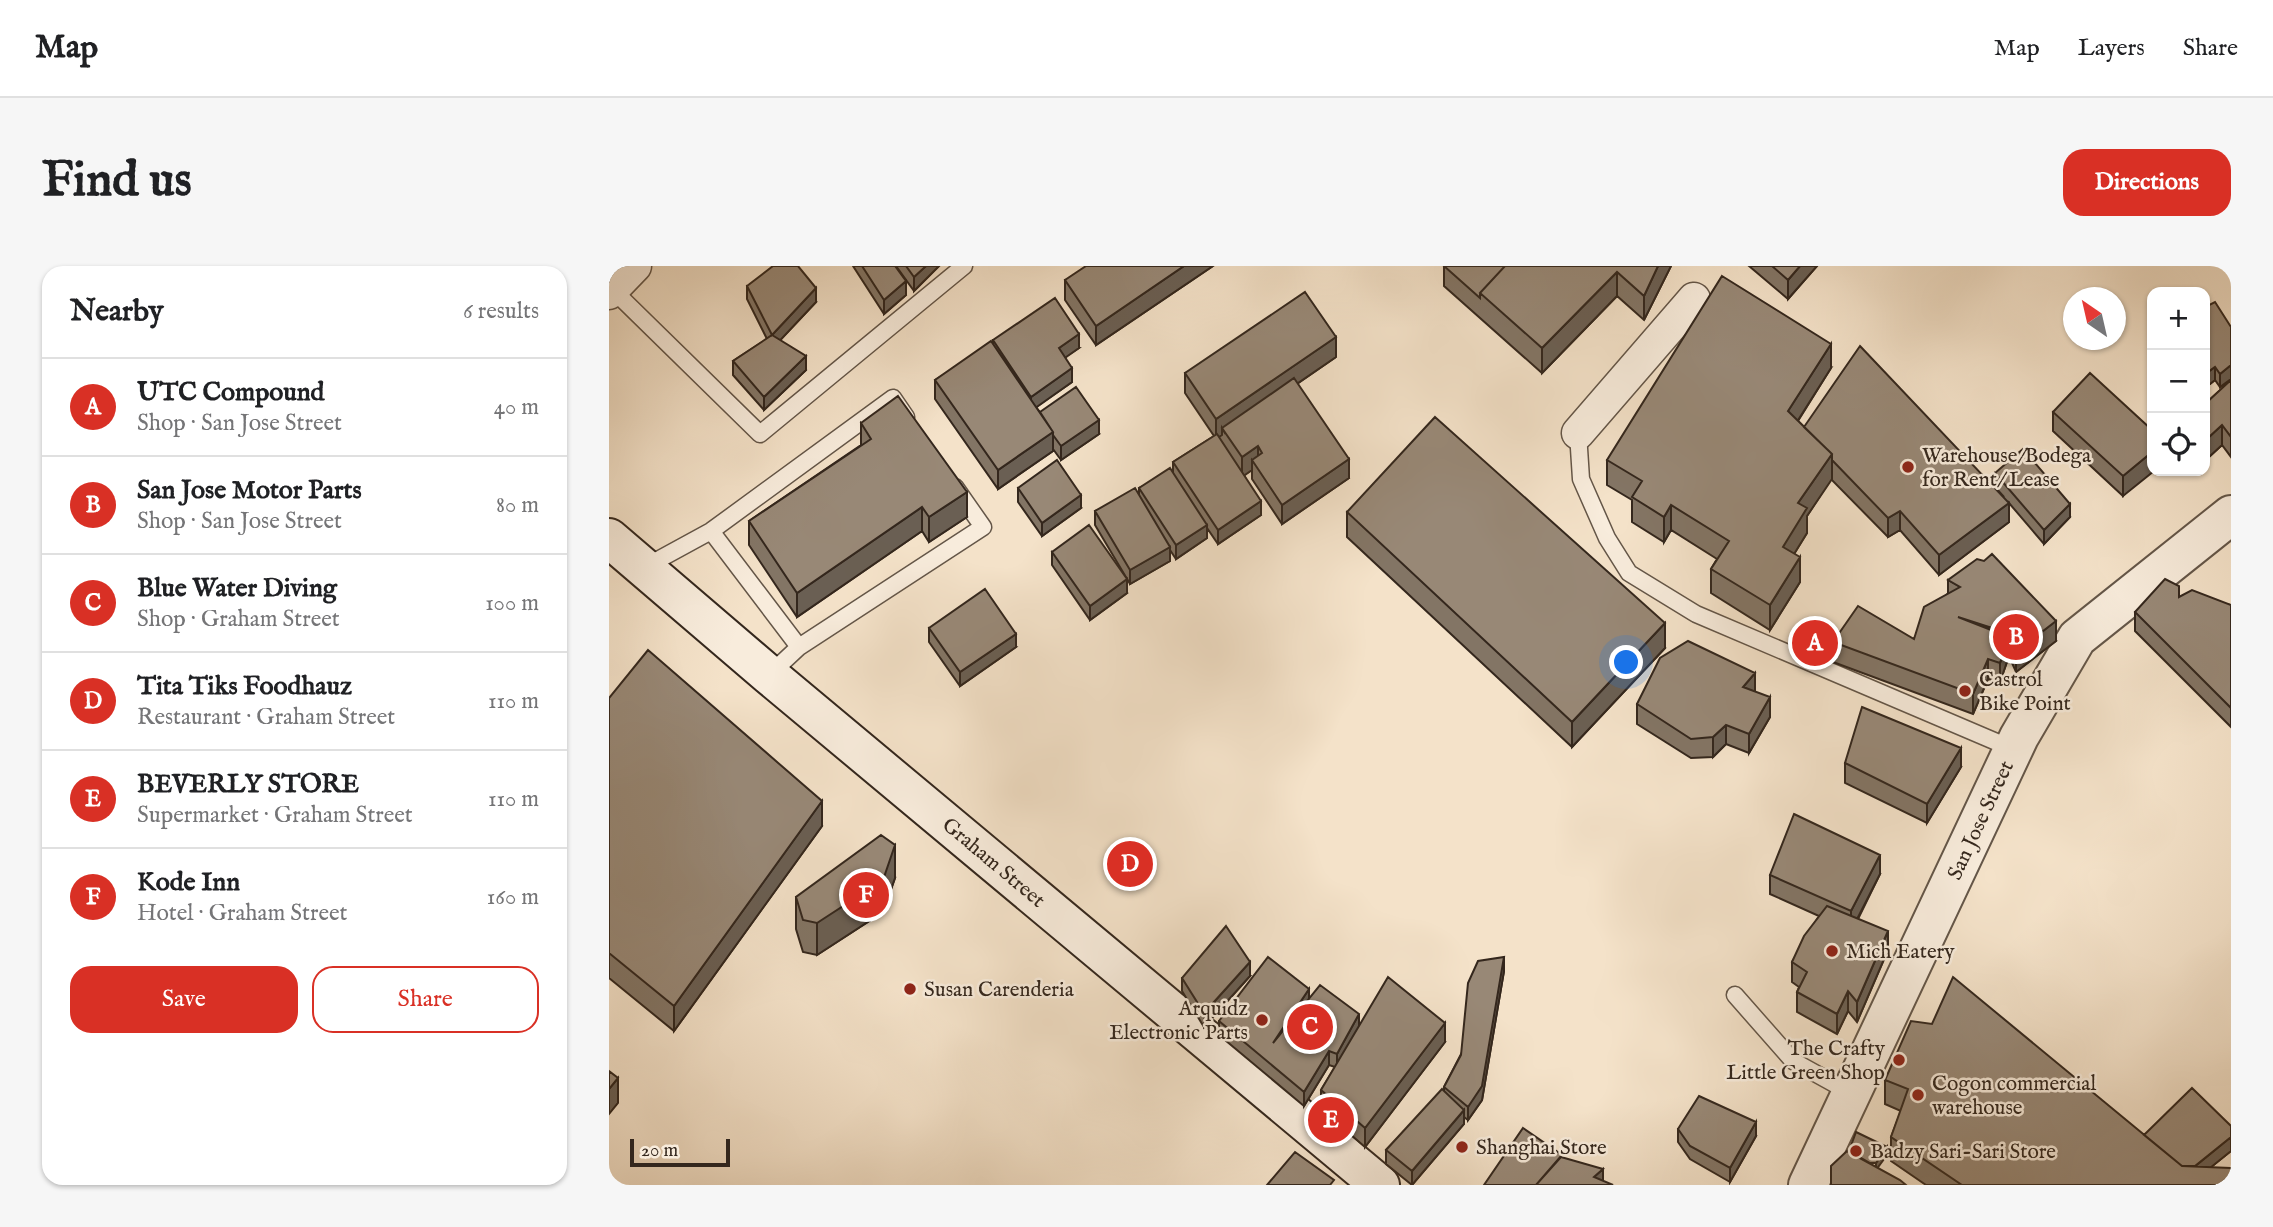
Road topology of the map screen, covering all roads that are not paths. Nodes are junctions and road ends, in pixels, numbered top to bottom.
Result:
1 (635, 266) edge
2 (964, 266) edge
3 (611, 292) edge
4 (1694, 299) dead end
5 (915, 430) edge
6 (1579, 433) joint
7 (945, 473) edge
8 (2231, 515) edge
9 (711, 531) junction
10 (609, 538) edge
11 (645, 567) junction
12 (799, 647) junction
13 (769, 674) junction
14 (2013, 749) junction
15 (1735, 995) dead end
16 (1851, 1093) junction
17 (1380, 1185) edge
18 (1808, 1185) edge

1 - 3 street
2 - 3 lane
4 - 6 street
5 - 9 lane
6 - 14 lane
7 - 12 lane
8 - 14 main road, San Jose Street
9 - 11 lane
9 - 12 lane
10 - 11 main road, Graham Street
11 - 13 main road, Graham Street
12 - 13 lane
13 - 17 main road, Graham Street
14 - 16 main road, San Jose Street
15 - 16 lane
16 - 18 main road, San Jose Street

